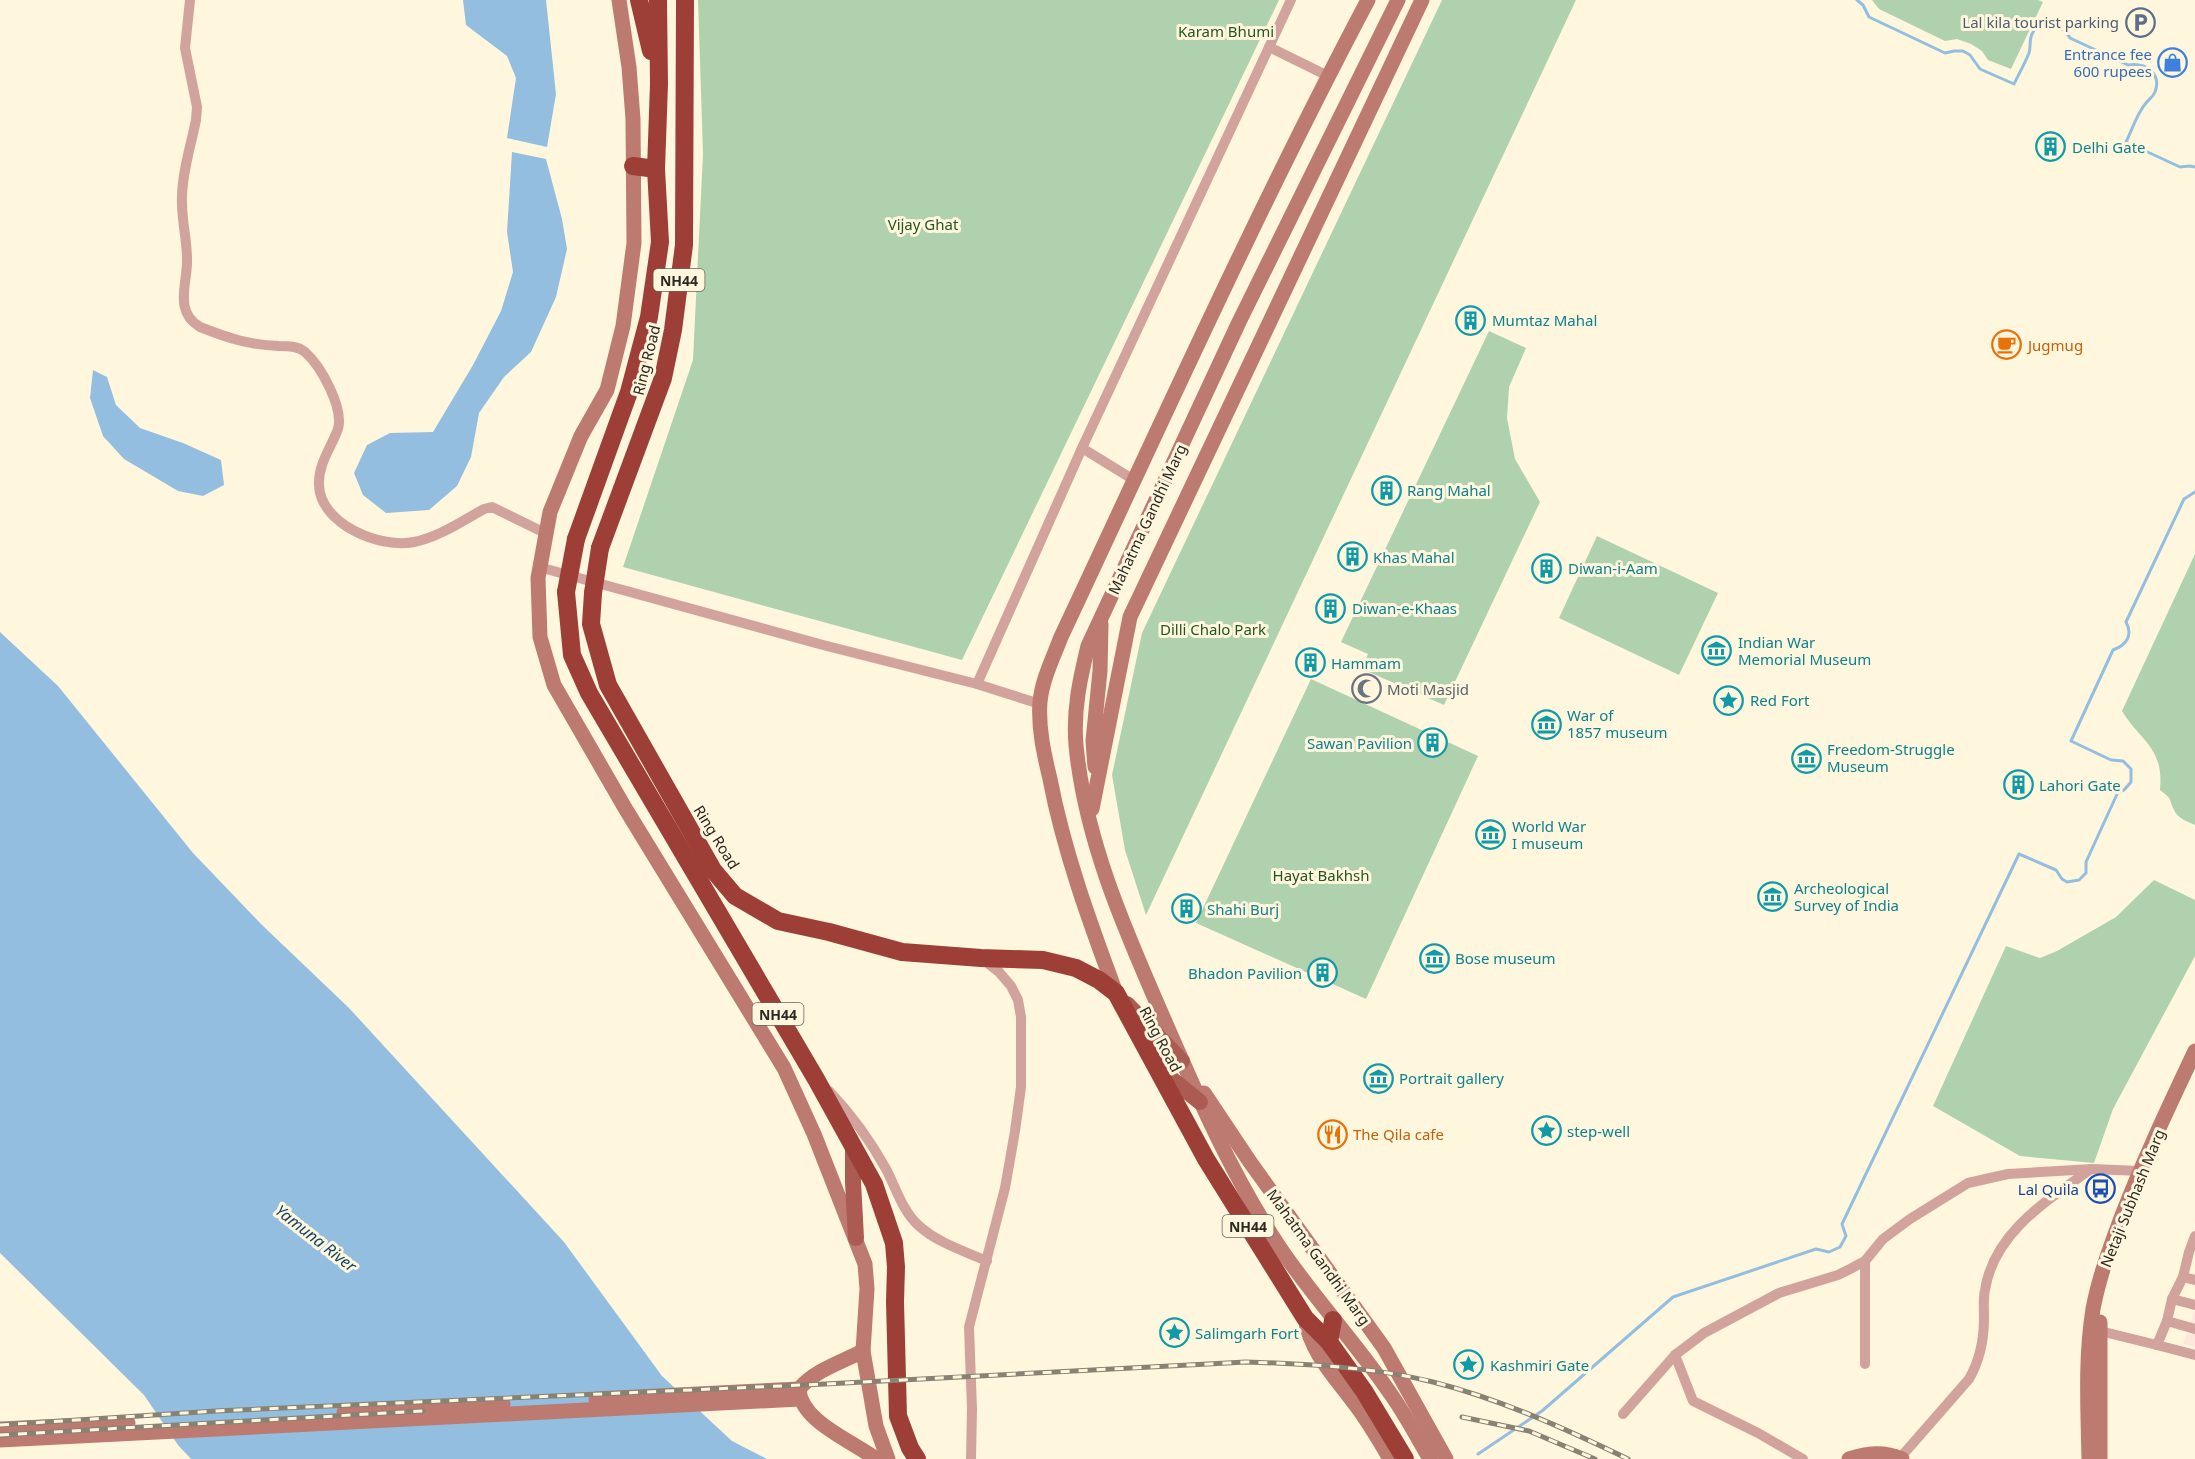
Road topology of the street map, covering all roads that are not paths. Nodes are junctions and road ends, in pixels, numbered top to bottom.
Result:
1 (190, 0) edge
2 (619, 0) edge
3 (639, 0) edge
4 (657, 0) edge
5 (685, 0) edge
6 (1292, 0) edge
7 (1368, 0) edge
8 (1398, 0) edge
9 (1422, 0) edge
10 (1269, 47) junction
11 (1328, 76) junction
12 (659, 84) junction
13 (633, 166) junction
14 (656, 169) junction
15 (1082, 448) junction
16 (1134, 480) junction
17 (545, 533) junction
18 (539, 567) junction
19 (1101, 618) junction
20 (977, 684) junction
21 (1040, 704) junction
22 (1096, 781) junction
23 (1090, 822) junction
24 (981, 958) junction
25 (1116, 993) junction
26 (2195, 1051) edge
27 (1182, 1061) junction
28 (1153, 1064) junction
29 (2195, 1068) edge
30 (816, 1079) junction
31 (1200, 1102) junction
32 (853, 1148) junction
33 (2091, 1169) junction
34 (2140, 1171) junction
35 (2195, 1236) edge
36 (856, 1238) junction
37 (2192, 1253) edge
38 (987, 1261) junction
39 (1864, 1261) junction
40 (2183, 1277) junction
41 (2195, 1280) edge
42 (2172, 1299) junction
43 (1354, 1304) junction
44 (2195, 1305) edge
45 (1305, 1318) junction
46 (1333, 1320) junction
47 (2167, 1321) junction
48 (2195, 1329) edge
49 (2100, 1331) junction
50 (1329, 1342) junction
51 (2157, 1345) junction
52 (863, 1351) junction
53 (1674, 1355) junction
54 (2195, 1355) edge
55 (1865, 1364) dead end
56 (800, 1394) junction
57 (779, 1395) junction
58 (1623, 1414) dead end
59 (1372, 1428) joint
60 (0, 1429) edge
61 (0, 1440) edge
62 (2088, 1452) edge
63 (1398, 1455) edge
64 (1901, 1458) edge
65 (876, 1459) edge
66 (888, 1459) edge
67 (917, 1459) edge
68 (970, 1459) edge
69 (1430, 1459) edge
70 (1446, 1459) edge
71 (1803, 1459) edge
72 (1849, 1459) edge
73 (2082, 1459) edge
74 (2100, 1459) edge

1 - 17 street
2 - 13 street
3 - 12 highway
4 - 12 highway, Ring Road / NH44
5 - 24 highway, Ring Road / NH44, bridge
6 - 10 street
7 - 11 street, Mahatma Gandhi Marg
8 - 19 street, Mahatma Gandhi Marg
9 - 22 street
10 - 11 street
10 - 15 street
11 - 16 street, Mahatma Gandhi Marg
12 - 14 highway, Ring Road / NH44
13 - 14 highway
13 - 17 street
14 - 30 highway, Ring Road / NH44, bridge
15 - 16 street
15 - 20 street
16 - 21 street, Mahatma Gandhi Marg
17 - 18 street
18 - 20 street
18 - 36 street
19 - 22 street
19 - 23 street, Mahatma Gandhi Marg
20 - 21 street
21 - 25 street, Mahatma Gandhi Marg
22 - 23 street
23 - 27 street, Mahatma Gandhi Marg
24 - 25 highway, Ring Road / NH44
24 - 38 street
25 - 27 main road
25 - 28 highway, Ring Road / NH44
26 - 34 street, Netaji Subhash Marg
27 - 31 street, Mahatma Gandhi Marg
27 - 43 street, Mahatma Gandhi Marg
28 - 31 main road
28 - 45 highway, Ring Road / NH44
29 - 49 street, Netaji Subhash Marg
30 - 32 highway, Ring Road / NH44
30 - 38 street
31 - 46 street, Mahatma Gandhi Marg
32 - 36 main road
32 - 67 highway, Ring Road / NH44
33 - 34 street
33 - 39 street
33 - 64 street
34 - 62 street, Netaji Subhash Marg
35 - 37 street
36 - 52 street
37 - 40 street
38 - 68 street
39 - 53 street
39 - 55 street
40 - 41 street
40 - 42 street
42 - 44 street
42 - 47 street
43 - 46 street
43 - 70 street, Mahatma Gandhi Marg
45 - 50 highway, Ring Road / NH44
45 - 59 street
46 - 50 highway
46 - 69 street, Mahatma Gandhi Marg
47 - 48 street
47 - 51 street
49 - 51 street
49 - 74 street, Netaji Subhash Marg
50 - 63 highway, Ring Road / NH44
51 - 54 street
52 - 56 street
52 - 66 street
53 - 58 street
53 - 71 street
56 - 57 street
56 - 65 street
57 - 60 street
57 - 61 street
59 - 63 highway
62 - 73 street
64 - 72 street

